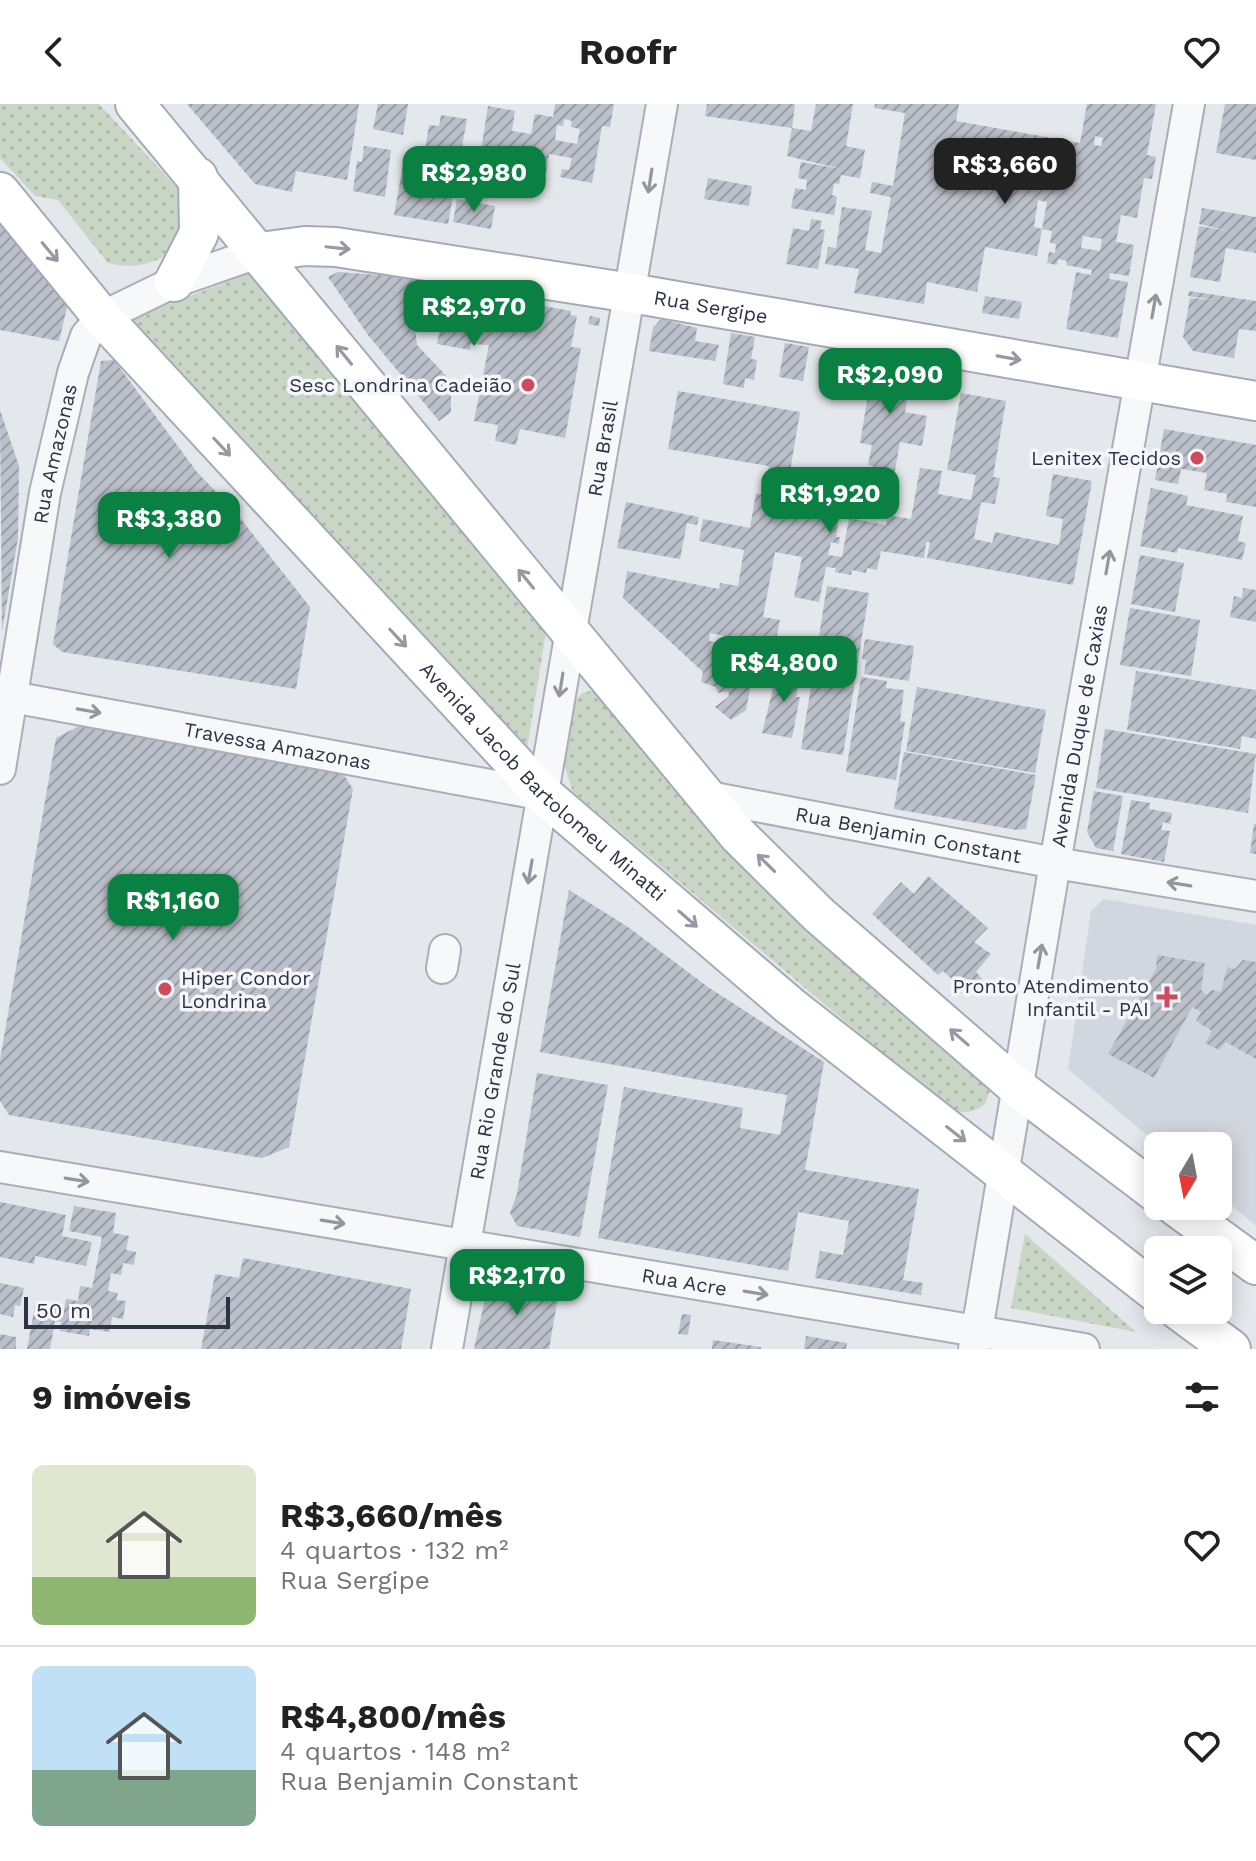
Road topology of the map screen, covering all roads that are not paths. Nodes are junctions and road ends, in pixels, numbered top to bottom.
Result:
1 (135, 104) edge
2 (662, 104) edge
3 (1189, 104) edge
4 (198, 177) junction
5 (0, 192) edge
6 (260, 252) junction
7 (174, 282) junction
8 (631, 293) junction
9 (102, 317) junction
10 (1141, 381) junction
11 (1256, 401) edge
12 (570, 633) junction
13 (12, 697) junction
14 (0, 769) edge
15 (544, 795) junction
16 (704, 796) junction
17 (1055, 863) junction
18 (1256, 896) edge
19 (1018, 1088) junction
20 (0, 1167) edge
21 (1004, 1171) junction
22 (1144, 1183) edge
23 (1194, 1220) edge
24 (465, 1244) junction
25 (1256, 1265) edge
26 (1144, 1283) edge
27 (1197, 1324) edge
28 (976, 1339) edge
29 (447, 1349) edge
30 (1084, 1349) edge
31 (1231, 1349) edge

1 - 4 main road
2 -> 8 street, Rua Brasil
10 -> 3 street, Avenida Duque de Caxias
4 - 6 main road
4 - 7 main road
5 -> 9 main road, Avenida Jacob Bartolomeu Minatti
6 - 7 street
6 -> 8 main road, Rua Sergipe
12 -> 6 main road
7 - 9 street
8 -> 10 main road, Rua Sergipe
8 - 12 street, Rua Brasil
9 - 13 street, Rua Amazonas
9 -> 15 main road, Avenida Jacob Bartolomeu Minatti
10 - 11 main road, Rua Sergipe
17 -> 10 street, Avenida Duque de Caxias
12 -> 15 street, Rua Brasil
12 - 16 main road
13 - 14 street, Rua Amazonas
13 -> 15 street, Travessa Amazonas
15 -> 21 main road, Avenida Jacob Bartolomeu Minatti
15 -> 24 street, Rua Rio Grande do Sul
16 - 17 street, Rua Benjamin Constant
19 -> 16 main road
18 -> 17 street, Rua Benjamin Constant
19 -> 17 street, Avenida Duque de Caxias
19 - 21 street, Avenida Duque de Caxias
19 - 22 main road
20 -> 24 street, Rua Acre
21 - 26 main road, Avenida Jacob Bartolomeu Minatti
21 - 28 street, Avenida Duque de Caxias
23 - 25 main road
24 -> 28 street, Rua Acre
24 - 29 street, Rua Rio Grande do Sul
27 - 31 main road
28 - 30 street, Rua Acre

